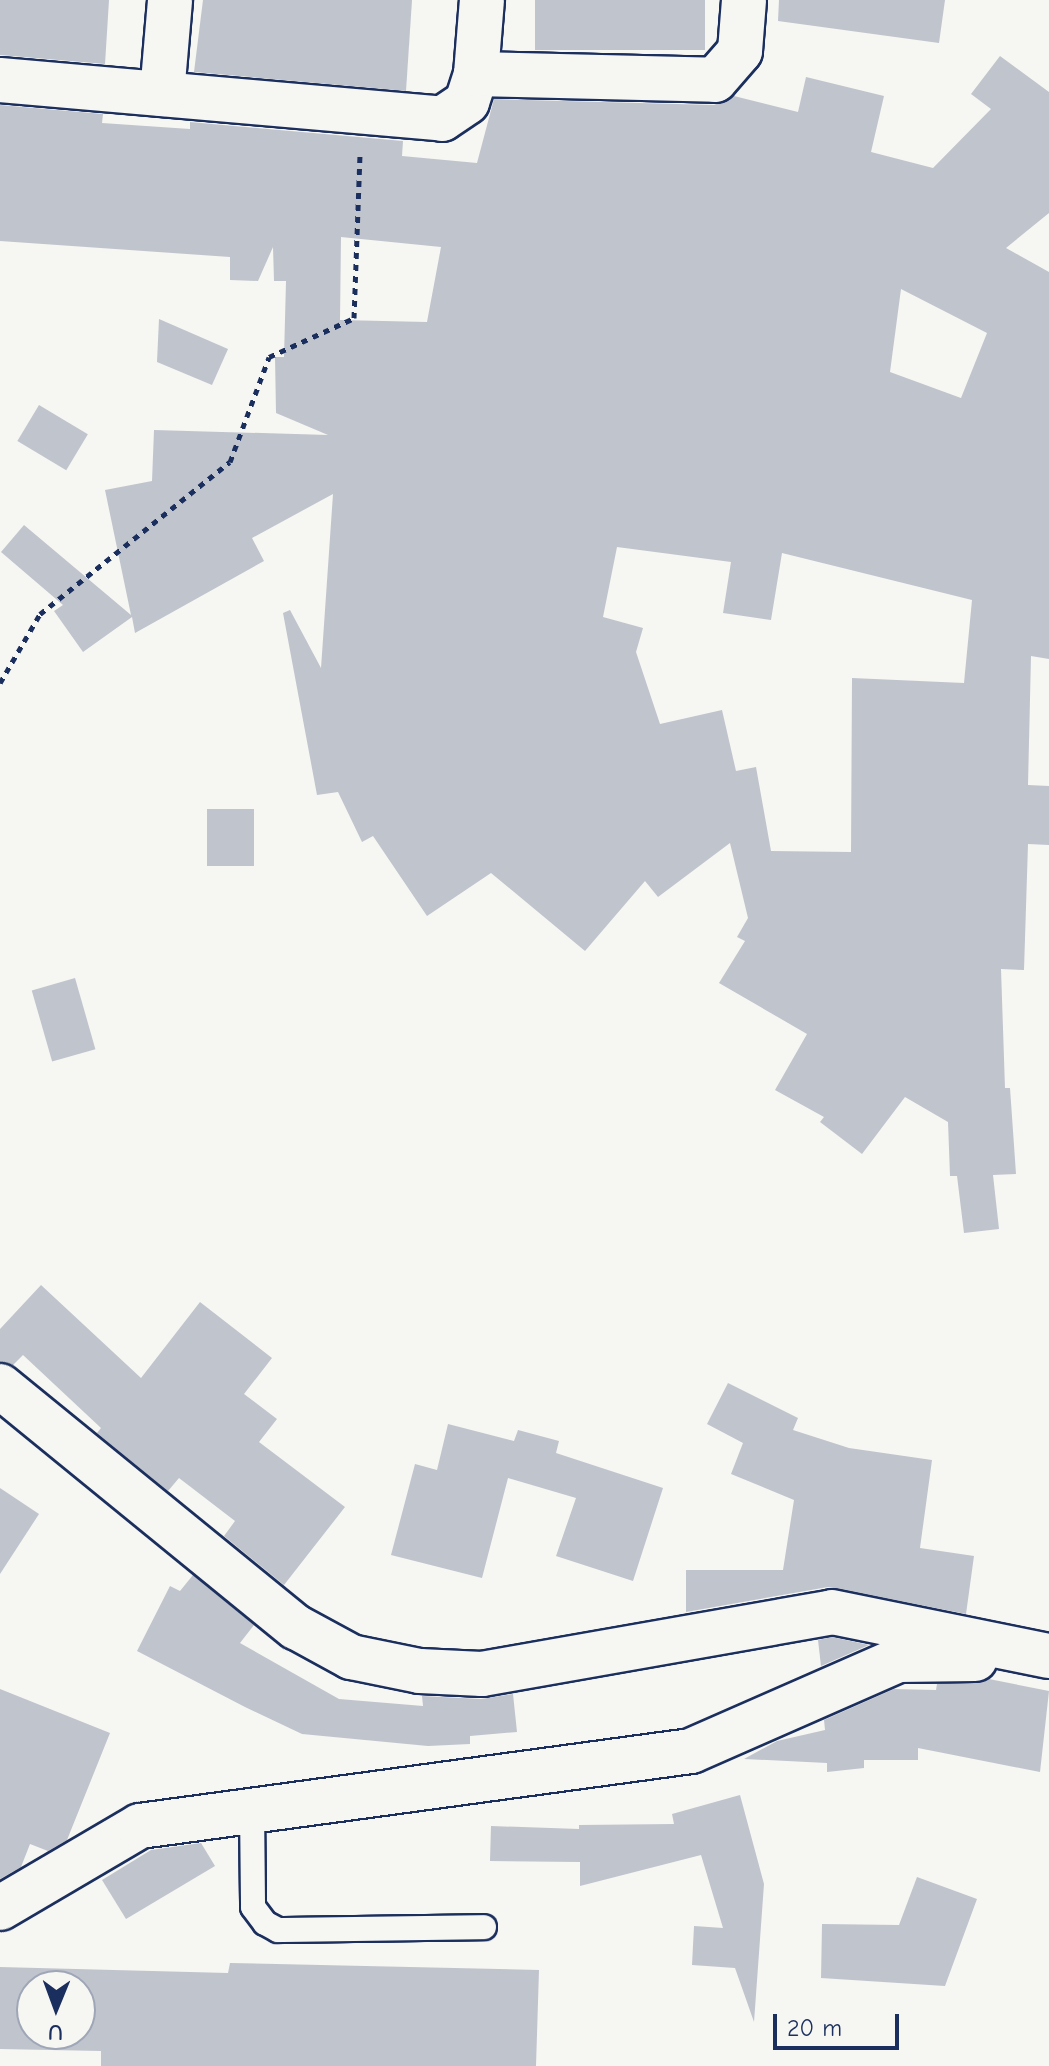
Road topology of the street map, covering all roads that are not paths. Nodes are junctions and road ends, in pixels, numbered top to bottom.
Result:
1 (170, 0) edge
2 (482, 0) edge
3 (744, 0) edge
4 (476, 74) junction
5 (0, 80) edge
6 (162, 94) junction
7 (0, 1386) edge
8 (1049, 1656) edge
9 (1049, 1662) edge
10 (252, 1807) junction
11 (0, 1908) edge
12 (484, 1927) dead end

1 - 6 street
2 - 4 street
3 - 4 street
4 - 6 street
5 - 6 street
7 - 8 street
9 - 10 street
10 - 11 street
10 - 12 lane

